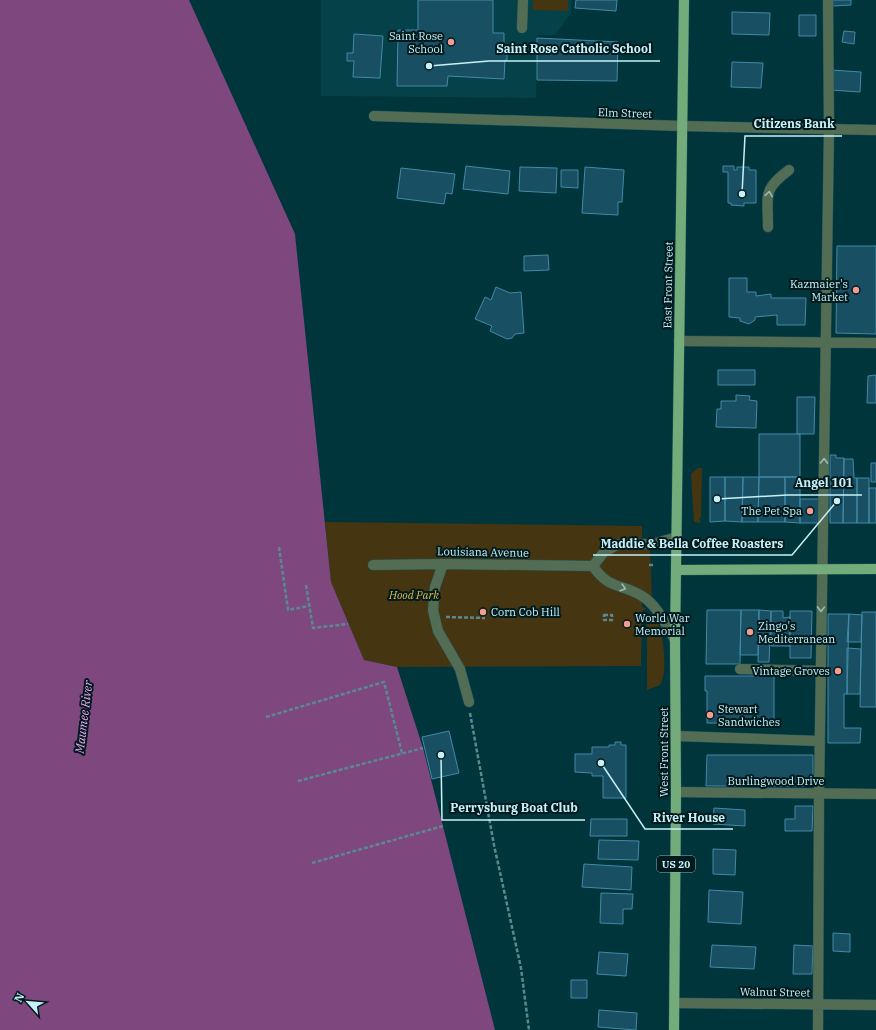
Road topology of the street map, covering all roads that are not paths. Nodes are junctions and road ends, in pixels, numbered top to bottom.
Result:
1 (523, 0) edge
2 (684, 0) edge
3 (828, 0) edge
4 (522, 28) dead end
5 (374, 116) dead end
6 (682, 126) junction
7 (829, 129) junction
8 (876, 130) edge
9 (789, 170) dead end
10 (768, 227) dead end
11 (679, 341) junction
12 (876, 343) edge
13 (825, 344) junction
14 (677, 537) junction
15 (443, 564) junction
16 (373, 565) dead end
17 (593, 566) junction
18 (876, 569) edge
19 (676, 570) junction
20 (821, 570) junction
21 (675, 640) junction
22 (740, 669) dead end
23 (820, 671) junction
24 (468, 702) road end
25 (676, 736) junction
26 (819, 741) junction
27 (676, 792) junction
28 (818, 793) junction
29 (876, 794) edge
30 (675, 1003) junction
31 (819, 1005) junction
32 (876, 1005) edge
33 (674, 1030) edge
34 (818, 1030) edge

1 - 4 street
2 - 6 main road, East Front Street
3 - 7 street
5 - 6 street, Elm Street
6 - 7 street, Elm Street
6 - 11 main road, East Front Street
7 - 8 street, Elm Street
7 - 13 street
10 -> 9 street
11 - 13 street
11 - 14 main road, East Front Street
12 - 13 street
20 -> 13 street
14 - 17 street
14 - 19 main road, East Front Street
15 - 16 street, Louisiana Avenue
15 - 17 street, Louisiana Avenue
15 - 24 street
17 -> 21 street
18 - 20 main road
19 - 20 main road
19 - 21 main road, West Front Street / US 20
20 -> 23 street
21 - 25 main road, West Front Street / US 20
22 - 23 street
23 - 26 street
25 - 26 street
25 - 27 main road, West Front Street / US 20
26 - 28 street
27 - 28 street, Burlingwood Drive
27 - 30 main road, West Front Street / US 20
28 - 29 street, Burlingwood Drive
28 - 31 street
30 - 31 street, Walnut Street
30 - 33 main road, West Front Street / US 20
31 - 32 street, Walnut Street
31 - 34 street

